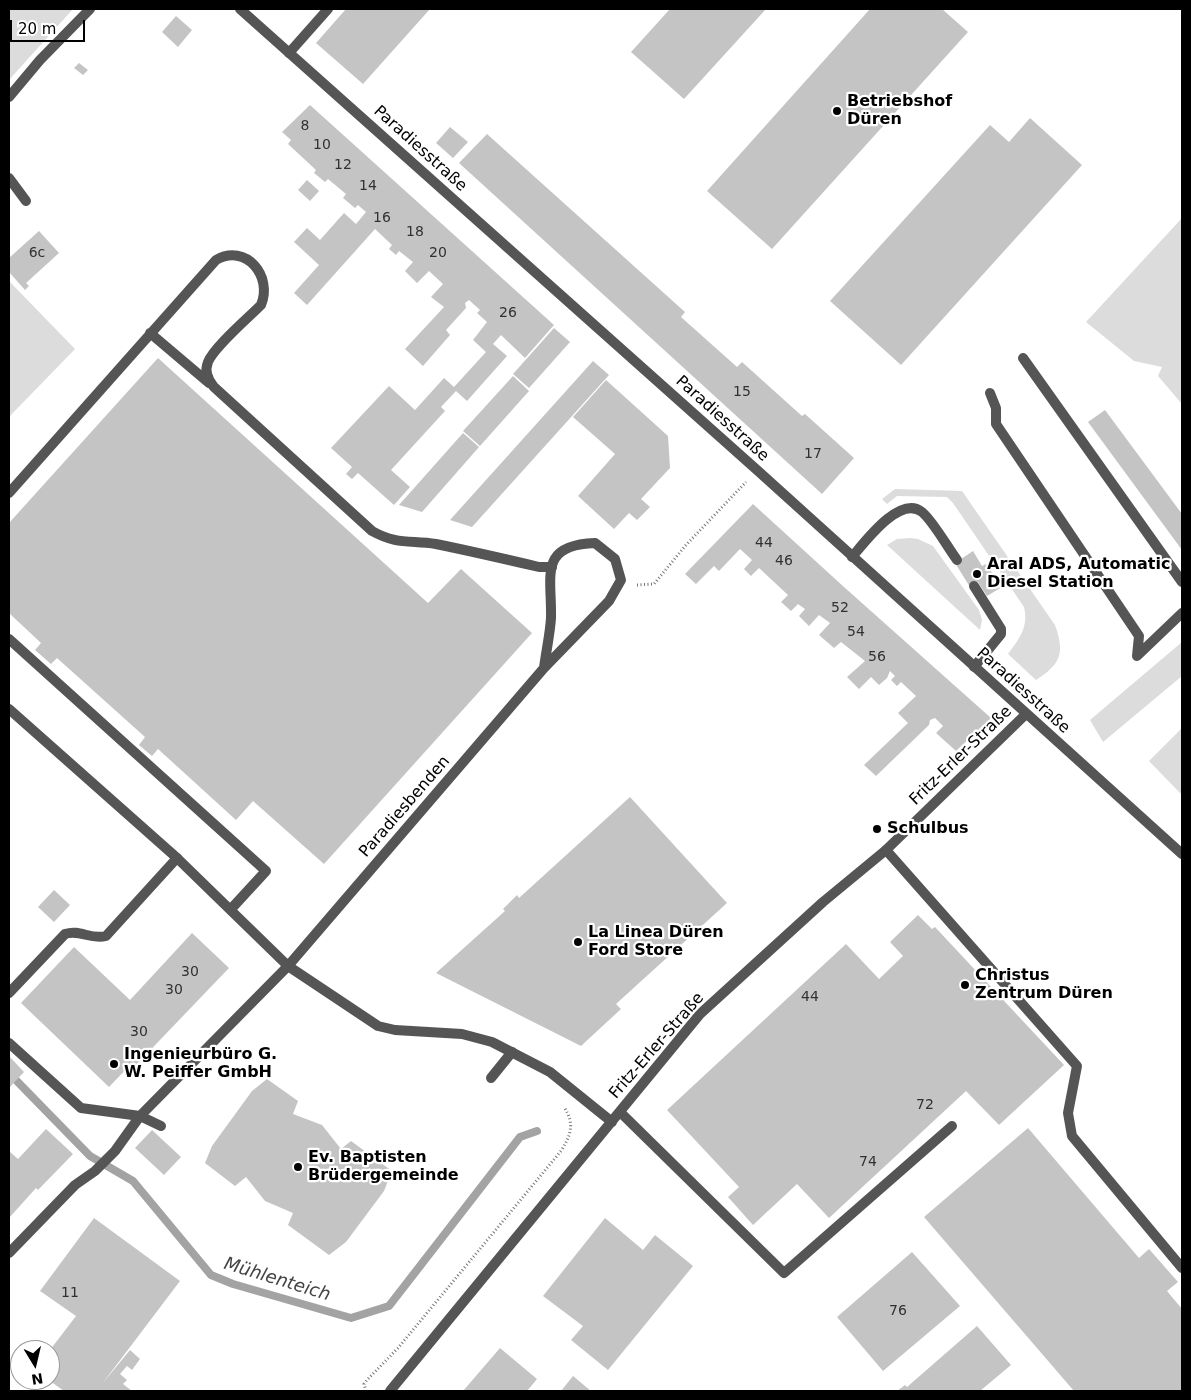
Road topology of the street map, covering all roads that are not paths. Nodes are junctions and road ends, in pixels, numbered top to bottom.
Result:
1 (90, 9) edge
2 (240, 9) edge
3 (328, 9) edge
4 (289, 52) junction
5 (9, 98) edge
6 (9, 178) edge
7 (26, 201) dead end
8 (150, 333) junction
9 (1023, 358) dead end
10 (214, 387) junction
11 (990, 393) dead end
12 (9, 493) edge
13 (852, 557) junction
14 (957, 560) dead end
15 (552, 567) junction
16 (1182, 582) edge
17 (974, 586) dead end
18 (1182, 613) edge
19 (9, 639) edge
20 (974, 667) junction
21 (544, 668) junction
22 (9, 709) edge
23 (1026, 714) junction
24 (886, 850) junction
25 (1182, 854) edge
26 (177, 858) junction
27 (231, 909) junction
28 (288, 966) junction
29 (9, 992) edge
30 (9, 1042) edge
31 (512, 1052) junction
32 (491, 1078) dead end
33 (620, 1112) junction
34 (140, 1116) junction
35 (612, 1122) junction
36 (161, 1126) dead end
37 (952, 1126) dead end
38 (9, 1253) edge
39 (1182, 1268) edge
40 (390, 1391) edge

1 - 5 street
2 - 4 street, Paradiesstraße
3 - 4 street
4 - 13 street, Paradiesstraße
6 - 7 street
8 - 10 street
8 - 10 street
8 - 12 street
9 - 16 street
10 - 15 street
11 - 18 street
13 - 14 street
13 - 20 street, Paradiesstraße
15 - 21 street
15 - 21 street, Paradiesbenden
17 - 20 street
19 - 27 street
20 - 23 street, Paradiesstraße
21 - 28 street, Paradiesbenden
22 - 26 street
23 - 24 street, Fritz-Erler-Straße
23 - 25 street, Paradiesstraße
24 - 33 street, Fritz-Erler-Straße
24 - 39 street
26 - 27 street
26 - 29 street
27 - 28 street
28 - 31 street
28 - 34 street, Paradiesbenden
30 - 34 street
31 - 32 street
31 - 35 street
33 - 35 street, Fritz-Erler-Straße
33 - 37 street
34 - 36 street
34 - 38 street, Paradiesbenden
35 - 40 street, Fritz-Erler-Straße

